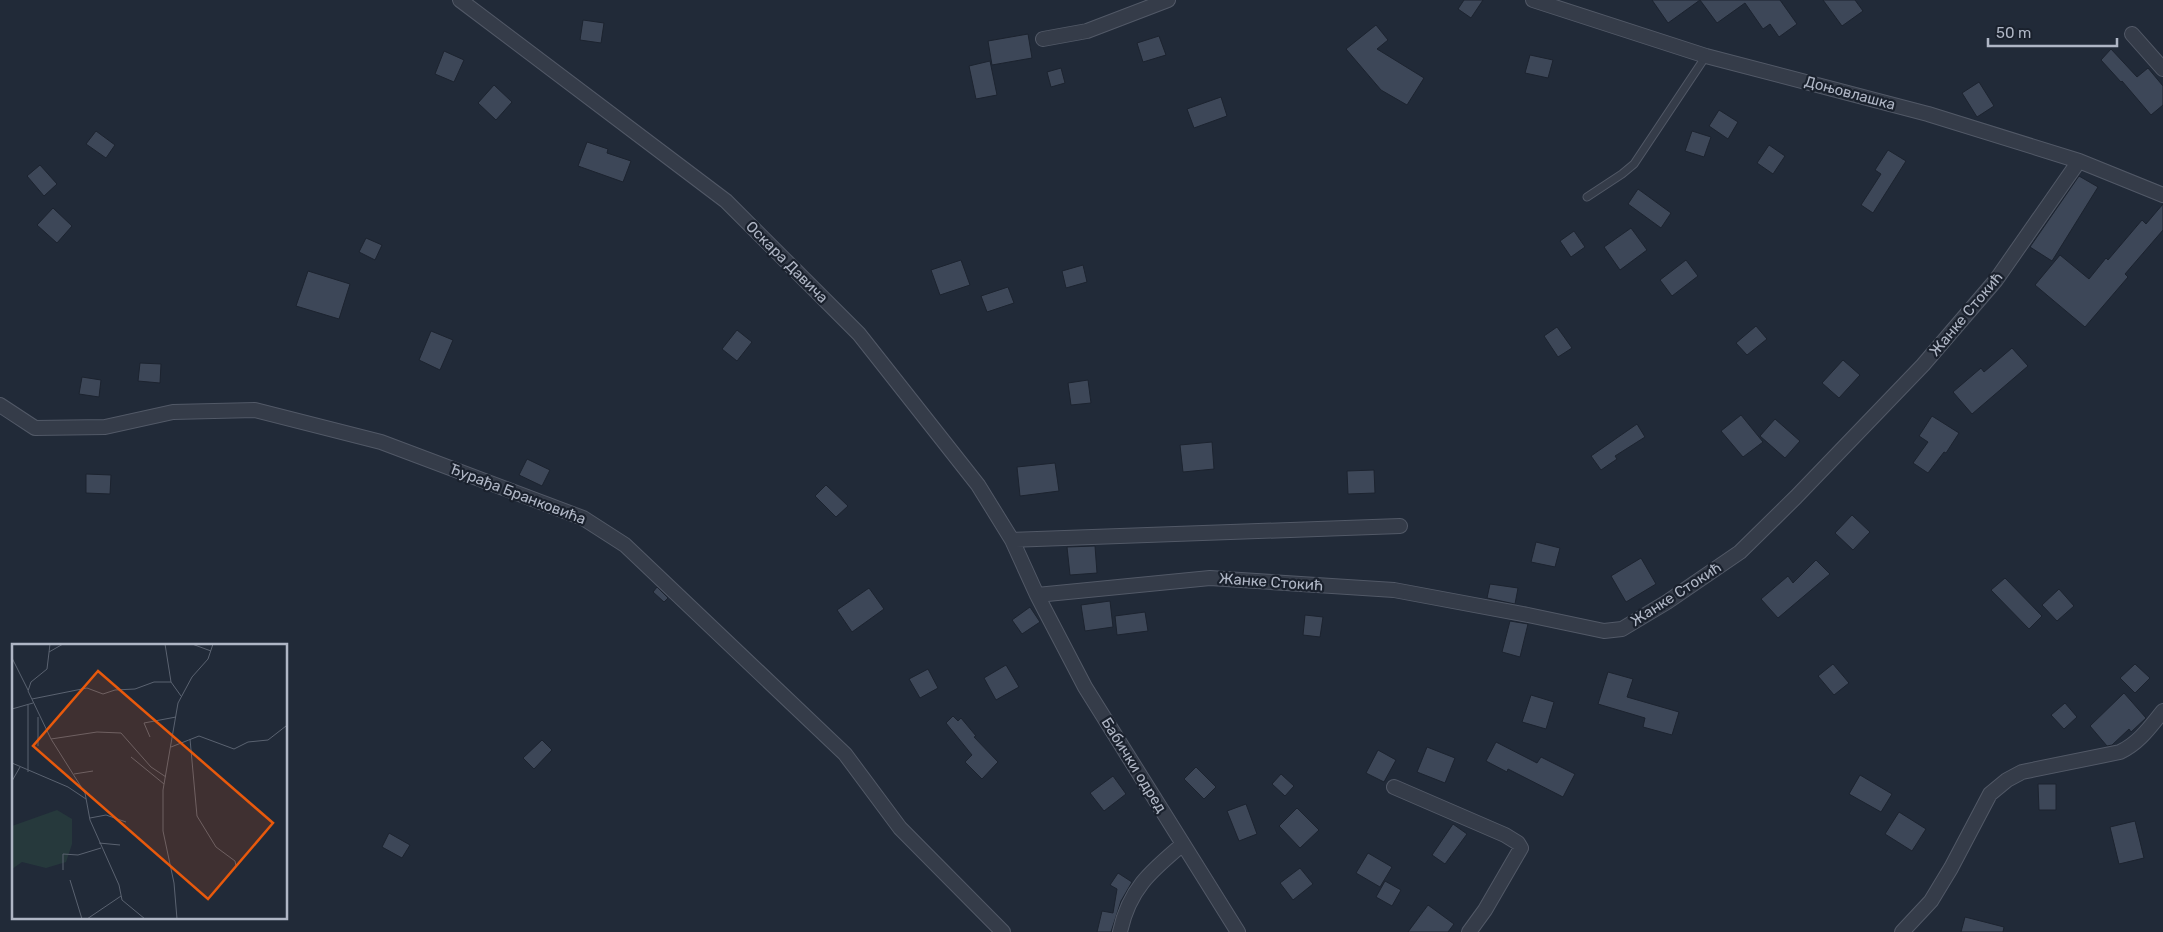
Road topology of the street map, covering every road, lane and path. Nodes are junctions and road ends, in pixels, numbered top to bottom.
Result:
1 (460, 0) edge
2 (1168, 0) edge
3 (1533, 0) edge
4 (2132, 34) dead end
5 (1043, 39) dead end
6 (1706, 56) junction
7 (2163, 69) edge
8 (2078, 161) junction
9 (2163, 195) edge
10 (1587, 197) dead end
11 (0, 405) edge
12 (1400, 526) dead end
13 (1012, 540) junction
14 (1037, 595) junction
15 (2163, 711) edge
16 (1394, 787) dead end
17 (1183, 844) junction
18 (1003, 932) edge
19 (1120, 932) edge
20 (1238, 932) edge
21 (1470, 932) edge
22 (1902, 932) edge

1 - 13 street, Оскара Давича
2 - 5 street
3 - 6 street, Доњовлашка
4 - 7 street
6 - 8 street, Доњовлашка
6 - 10 lane
8 - 9 street, Доњовлашка
8 - 14 street, Жанке Стокић
11 - 18 street, Ђурађа Бранковића
12 - 13 street
13 - 14 street, Оскара Давича
14 - 17 street, Бабички одред
15 - 22 street
16 - 21 street
17 - 19 street
17 - 20 street, Бабички одред

